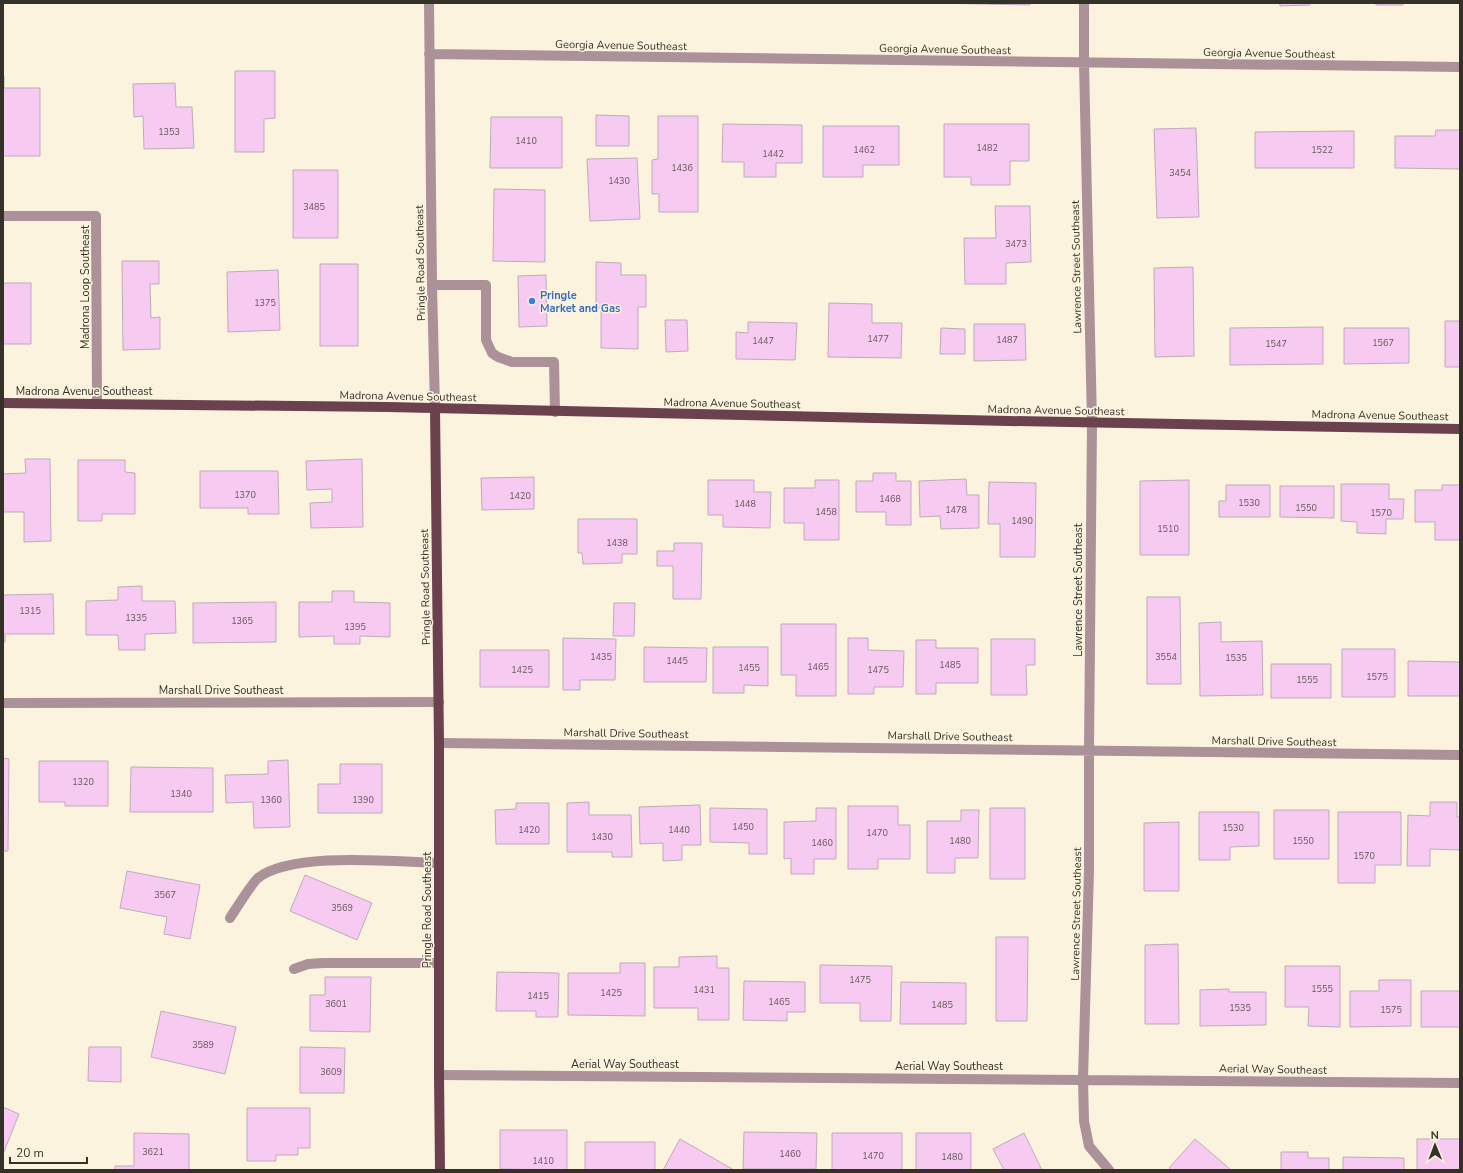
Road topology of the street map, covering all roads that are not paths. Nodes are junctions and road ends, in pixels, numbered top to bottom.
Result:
1 (429, 3) edge
2 (1084, 3) edge
3 (429, 54) junction
4 (1084, 63) junction
5 (1460, 67) edge
6 (3, 216) edge
7 (432, 285) junction
8 (3, 403) edge
9 (97, 403) junction
10 (435, 408) junction
11 (554, 412) junction
12 (1092, 423) junction
13 (1460, 429) edge
14 (439, 702) junction
15 (3, 703) edge
16 (439, 743) junction
17 (1089, 750) junction
18 (1460, 755) edge
19 (439, 863) junction
20 (230, 918) dead end
21 (439, 963) junction
22 (294, 969) dead end
23 (439, 1075) junction
24 (1083, 1079) junction
25 (1460, 1083) edge
26 (440, 1170) edge
27 (1109, 1170) edge

1 - 3 street, Pringle Road Southeast
2 - 4 street, Lawrence Street Southeast
3 - 4 street, Georgia Avenue Southeast
3 - 7 street, Pringle Road Southeast
4 - 5 street, Georgia Avenue Southeast
4 - 12 street, Lawrence Street Southeast
6 - 9 street, Madrona Loop Southeast
7 - 10 street, Pringle Road Southeast
7 - 11 street
8 - 9 main road, Madrona Avenue Southeast
9 - 10 main road, Madrona Avenue Southeast
10 - 11 main road, Madrona Avenue Southeast
10 - 14 main road, Pringle Road Southeast
11 - 12 main road, Madrona Avenue Southeast
12 - 13 main road, Madrona Avenue Southeast
12 - 17 street, Lawrence Street Southeast
14 - 15 street, Marshall Drive Southeast
14 - 16 main road, Pringle Road Southeast
16 - 17 street, Marshall Drive Southeast
16 - 19 main road, Pringle Road Southeast
17 - 18 street, Marshall Drive Southeast
17 - 24 street, Lawrence Street Southeast
19 - 20 street
19 - 21 main road, Pringle Road Southeast
21 - 22 street
21 - 23 main road, Pringle Road Southeast
23 - 24 street, Aerial Way Southeast
23 - 26 main road, Pringle Road Southeast
24 - 25 street, Aerial Way Southeast
24 - 27 street, Lawrence Street Southeast

